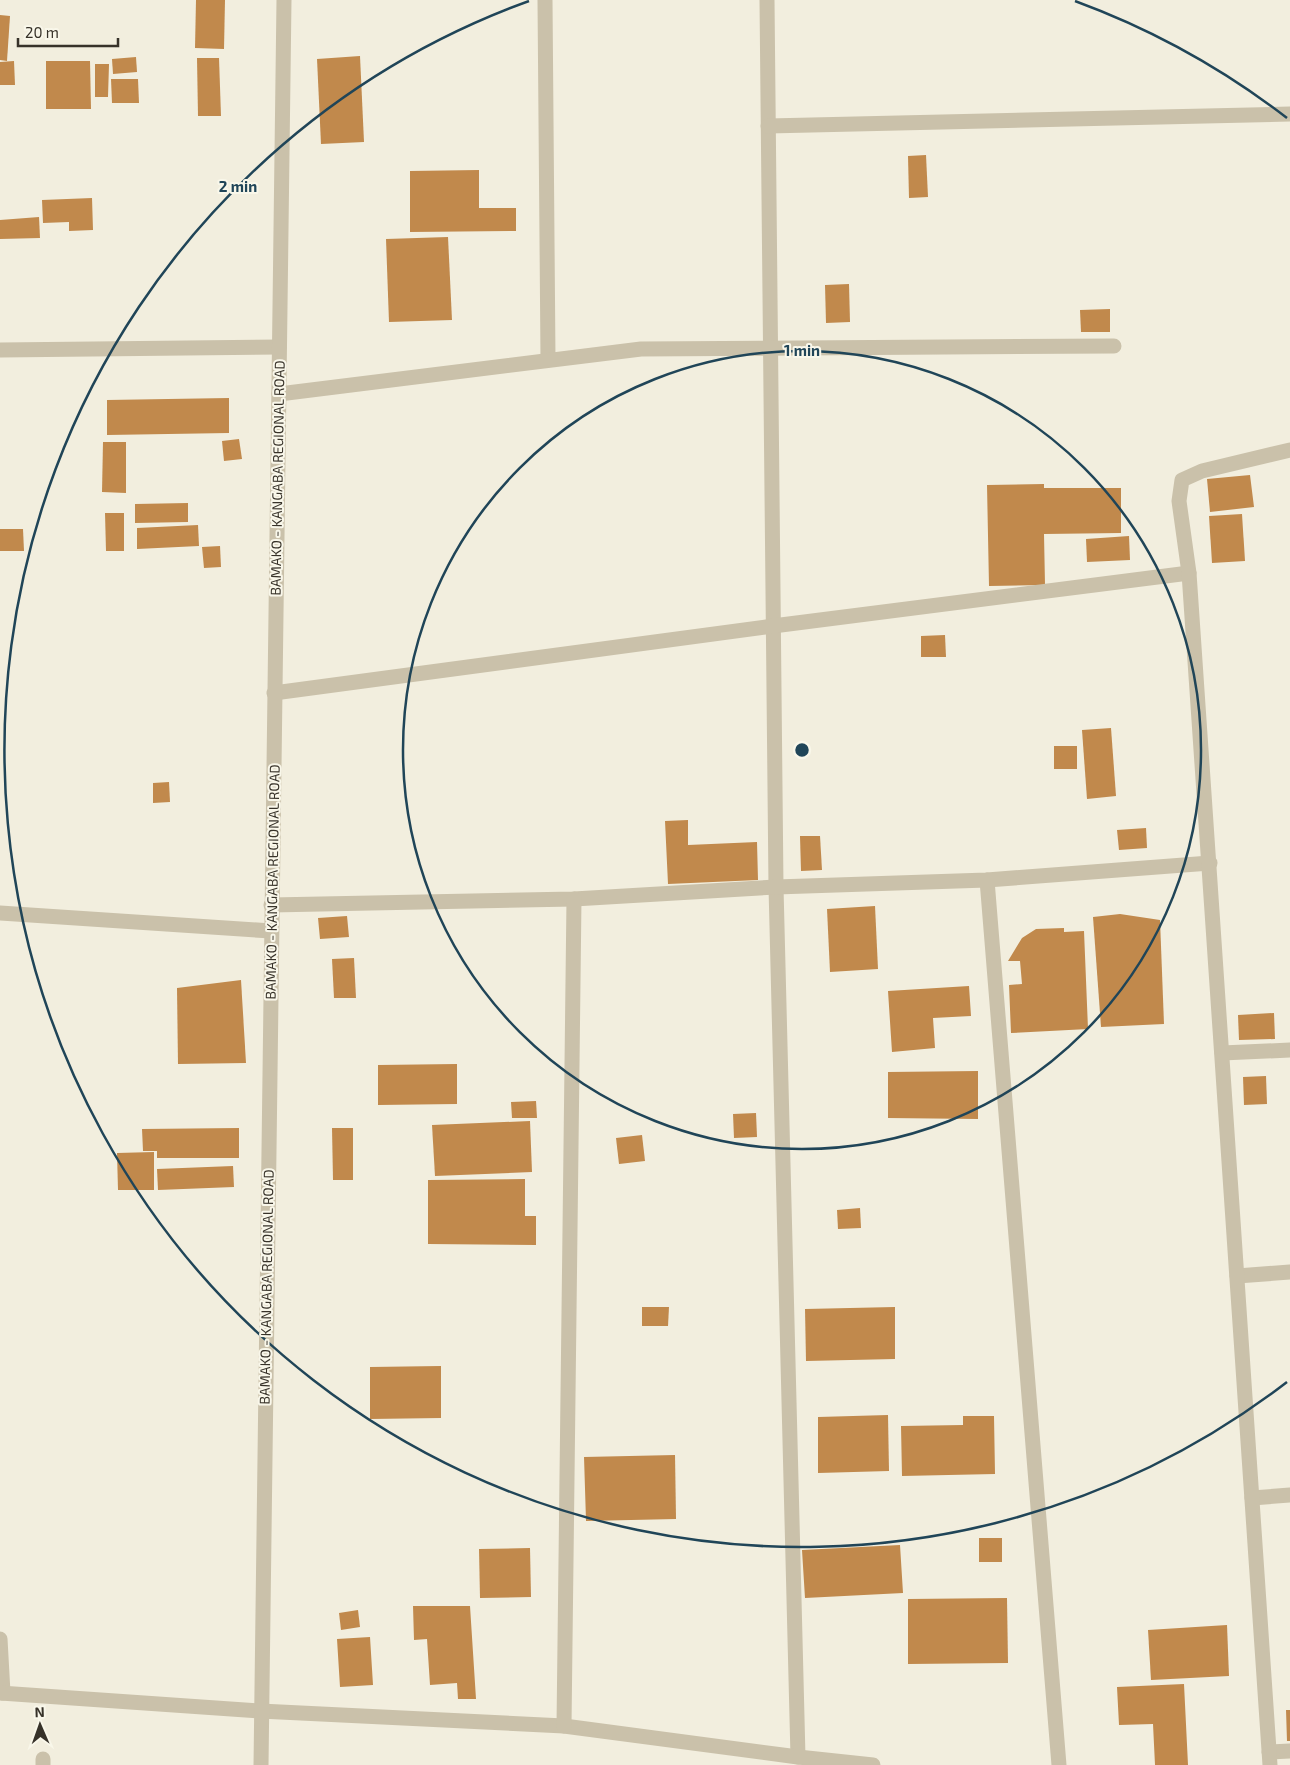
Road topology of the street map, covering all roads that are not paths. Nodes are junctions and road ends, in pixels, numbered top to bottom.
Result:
1 (284, 0) edge
2 (545, 0) edge
3 (767, 0) edge
4 (1290, 114) edge
5 (768, 126) junction
6 (1114, 346) dead end
7 (279, 347) junction
8 (771, 348) junction
9 (0, 350) edge
10 (548, 359) junction
11 (279, 394) junction
12 (1290, 450) edge
13 (1189, 573) junction
14 (773, 626) junction
15 (274, 693) junction
16 (1210, 864) junction
17 (986, 880) junction
18 (776, 888) junction
19 (574, 899) junction
20 (271, 905) junction
21 (0, 913) edge
22 (271, 931) junction
23 (1290, 1050) edge
24 (1222, 1053) junction
25 (1290, 1272) edge
26 (1237, 1276) junction
27 (1290, 1495) edge
28 (1252, 1498) junction
29 (0, 1639) edge
30 (2, 1693) edge
31 (260, 1711) junction
32 (564, 1726) junction
33 (1290, 1750) edge
34 (798, 1757) junction
35 (1269, 1759) edge
36 (260, 1765) edge
37 (873, 1765) edge
38 (1059, 1765) edge

1 - 7 street, BAMAKO - KANGABA REGIONAL ROAD
2 - 10 street
3 - 5 street
4 - 5 street
5 - 8 street
6 - 8 street
7 - 9 street
7 - 11 street, BAMAKO - KANGABA REGIONAL ROAD
8 - 10 street
8 - 14 street
10 - 11 street
11 - 15 street, BAMAKO - KANGABA REGIONAL ROAD
12 - 13 street
13 - 14 street
13 - 16 street
14 - 15 street
14 - 18 street
15 - 20 street, BAMAKO - KANGABA REGIONAL ROAD
16 - 17 street
16 - 24 street
17 - 18 street
17 - 38 street
18 - 19 street
18 - 34 street
19 - 20 street
19 - 32 street
20 - 22 street, BAMAKO - KANGABA REGIONAL ROAD
21 - 22 street
22 - 31 street, BAMAKO - KANGABA REGIONAL ROAD
23 - 24 street
24 - 26 street
25 - 26 street
26 - 28 street
27 - 28 street
28 - 35 street
29 - 30 street
30 - 31 street
31 - 32 street
31 - 36 street, BAMAKO - KANGABA REGIONAL ROAD
32 - 34 street
33 - 35 street
34 - 37 street

